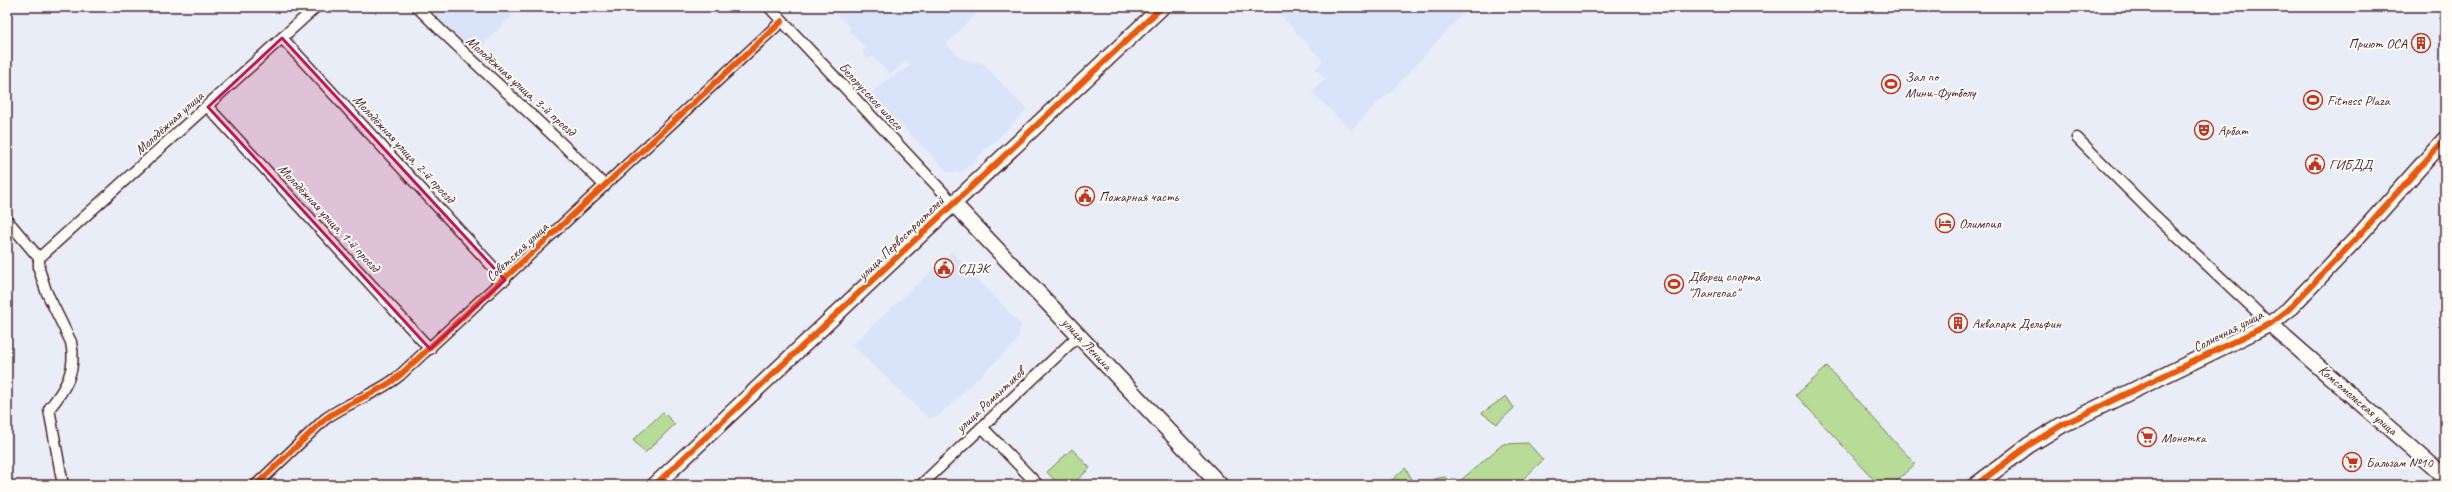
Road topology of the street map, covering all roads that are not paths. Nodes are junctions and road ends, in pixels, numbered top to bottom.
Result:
1 (316, 7) edge
2 (417, 7) edge
3 (769, 7) edge
4 (1162, 7) edge
5 (782, 21) junction
6 (282, 38) junction
7 (208, 107) junction
8 (2077, 138) dead end
9 (2445, 139) edge
10 (605, 186) junction
11 (954, 204) junction
12 (7, 220) edge
13 (39, 258) junction
14 (505, 280) junction
15 (2270, 324) junction
16 (1079, 335) junction
17 (430, 349) junction
18 (982, 427) junction
19 (2445, 477) edge
20 (63, 485) edge
21 (256, 485) edge
22 (655, 485) edge
23 (921, 485) edge
24 (1038, 485) edge
25 (1220, 485) edge
26 (1976, 485) edge

1 - 6 street, Молодёжная улица
2 - 10 street, Молодёжная улица, 3-й проезд
3 - 5 street, Белорусское шоссе
4 - 11 street, улица Первостроителей
5 - 10 street, Советская улица
5 - 11 street, Белорусское шоссе
6 - 7 street, Молодёжная улица
6 - 14 street, Молодёжная улица, 2-й проезд
7 - 13 street, Молодёжная улица
7 - 17 street, Молодёжная улица, 1-й проезд
8 - 15 street
9 - 15 street, Солнечная улица
10 - 14 street, Советская улица
11 - 16 street, улица Ленина
11 - 22 street, улица Первостроителей
12 - 13 street
13 - 20 street
14 - 17 street, Советская улица
15 - 19 street, Комсомольская улица
15 - 26 street, Солнечная улица
16 - 18 street, улица Романтиков
16 - 25 street, улица Ленина
17 - 21 street, Советская улица
18 - 23 street, улица Романтиков
18 - 24 street

